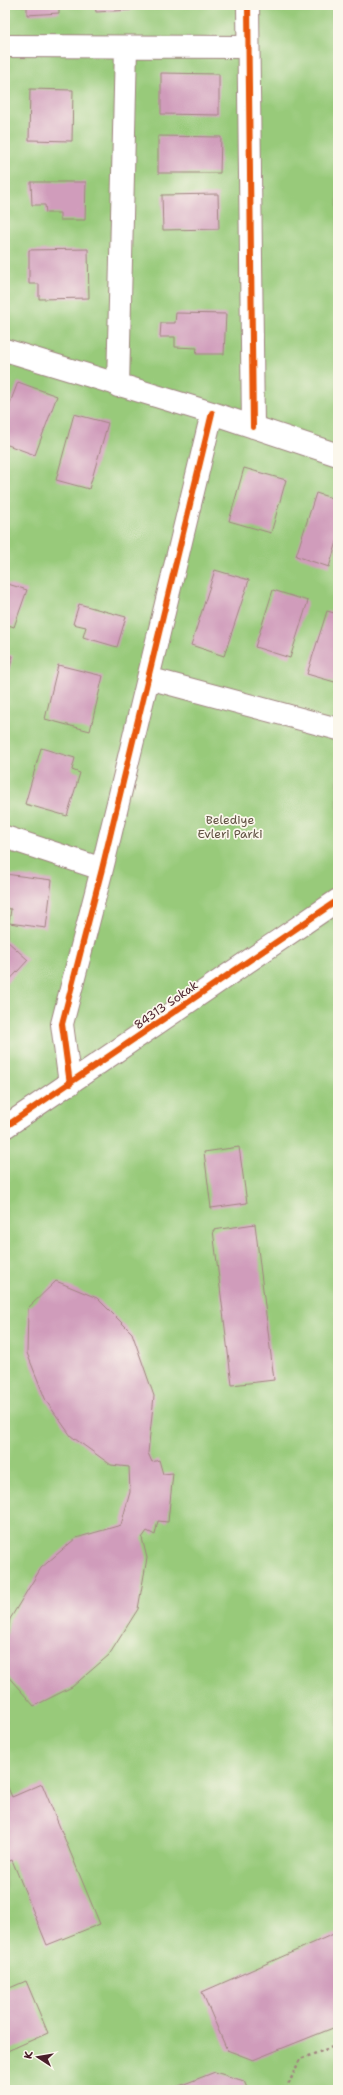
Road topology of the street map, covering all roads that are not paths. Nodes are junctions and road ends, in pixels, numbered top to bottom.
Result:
1 (248, 5) edge
2 (5, 46) edge
3 (126, 47) junction
4 (248, 47) junction
5 (5, 350) edge
6 (118, 386) junction
7 (212, 413) junction
8 (253, 427) junction
9 (338, 456) edge
10 (148, 678) junction
11 (338, 729) edge
12 (5, 837) edge
13 (102, 870) junction
14 (338, 900) edge
15 (70, 1084) junction
16 (5, 1127) edge

1 - 4 street
2 - 3 street
3 - 4 street
3 - 6 street
4 - 8 street
5 - 6 street
6 - 7 street
7 - 8 street
7 - 10 street
8 - 9 street
10 - 11 street
10 - 13 street
12 - 13 street
13 - 15 street
14 - 15 street, 84313 Sokak
15 - 16 street, 84313 Sokak

